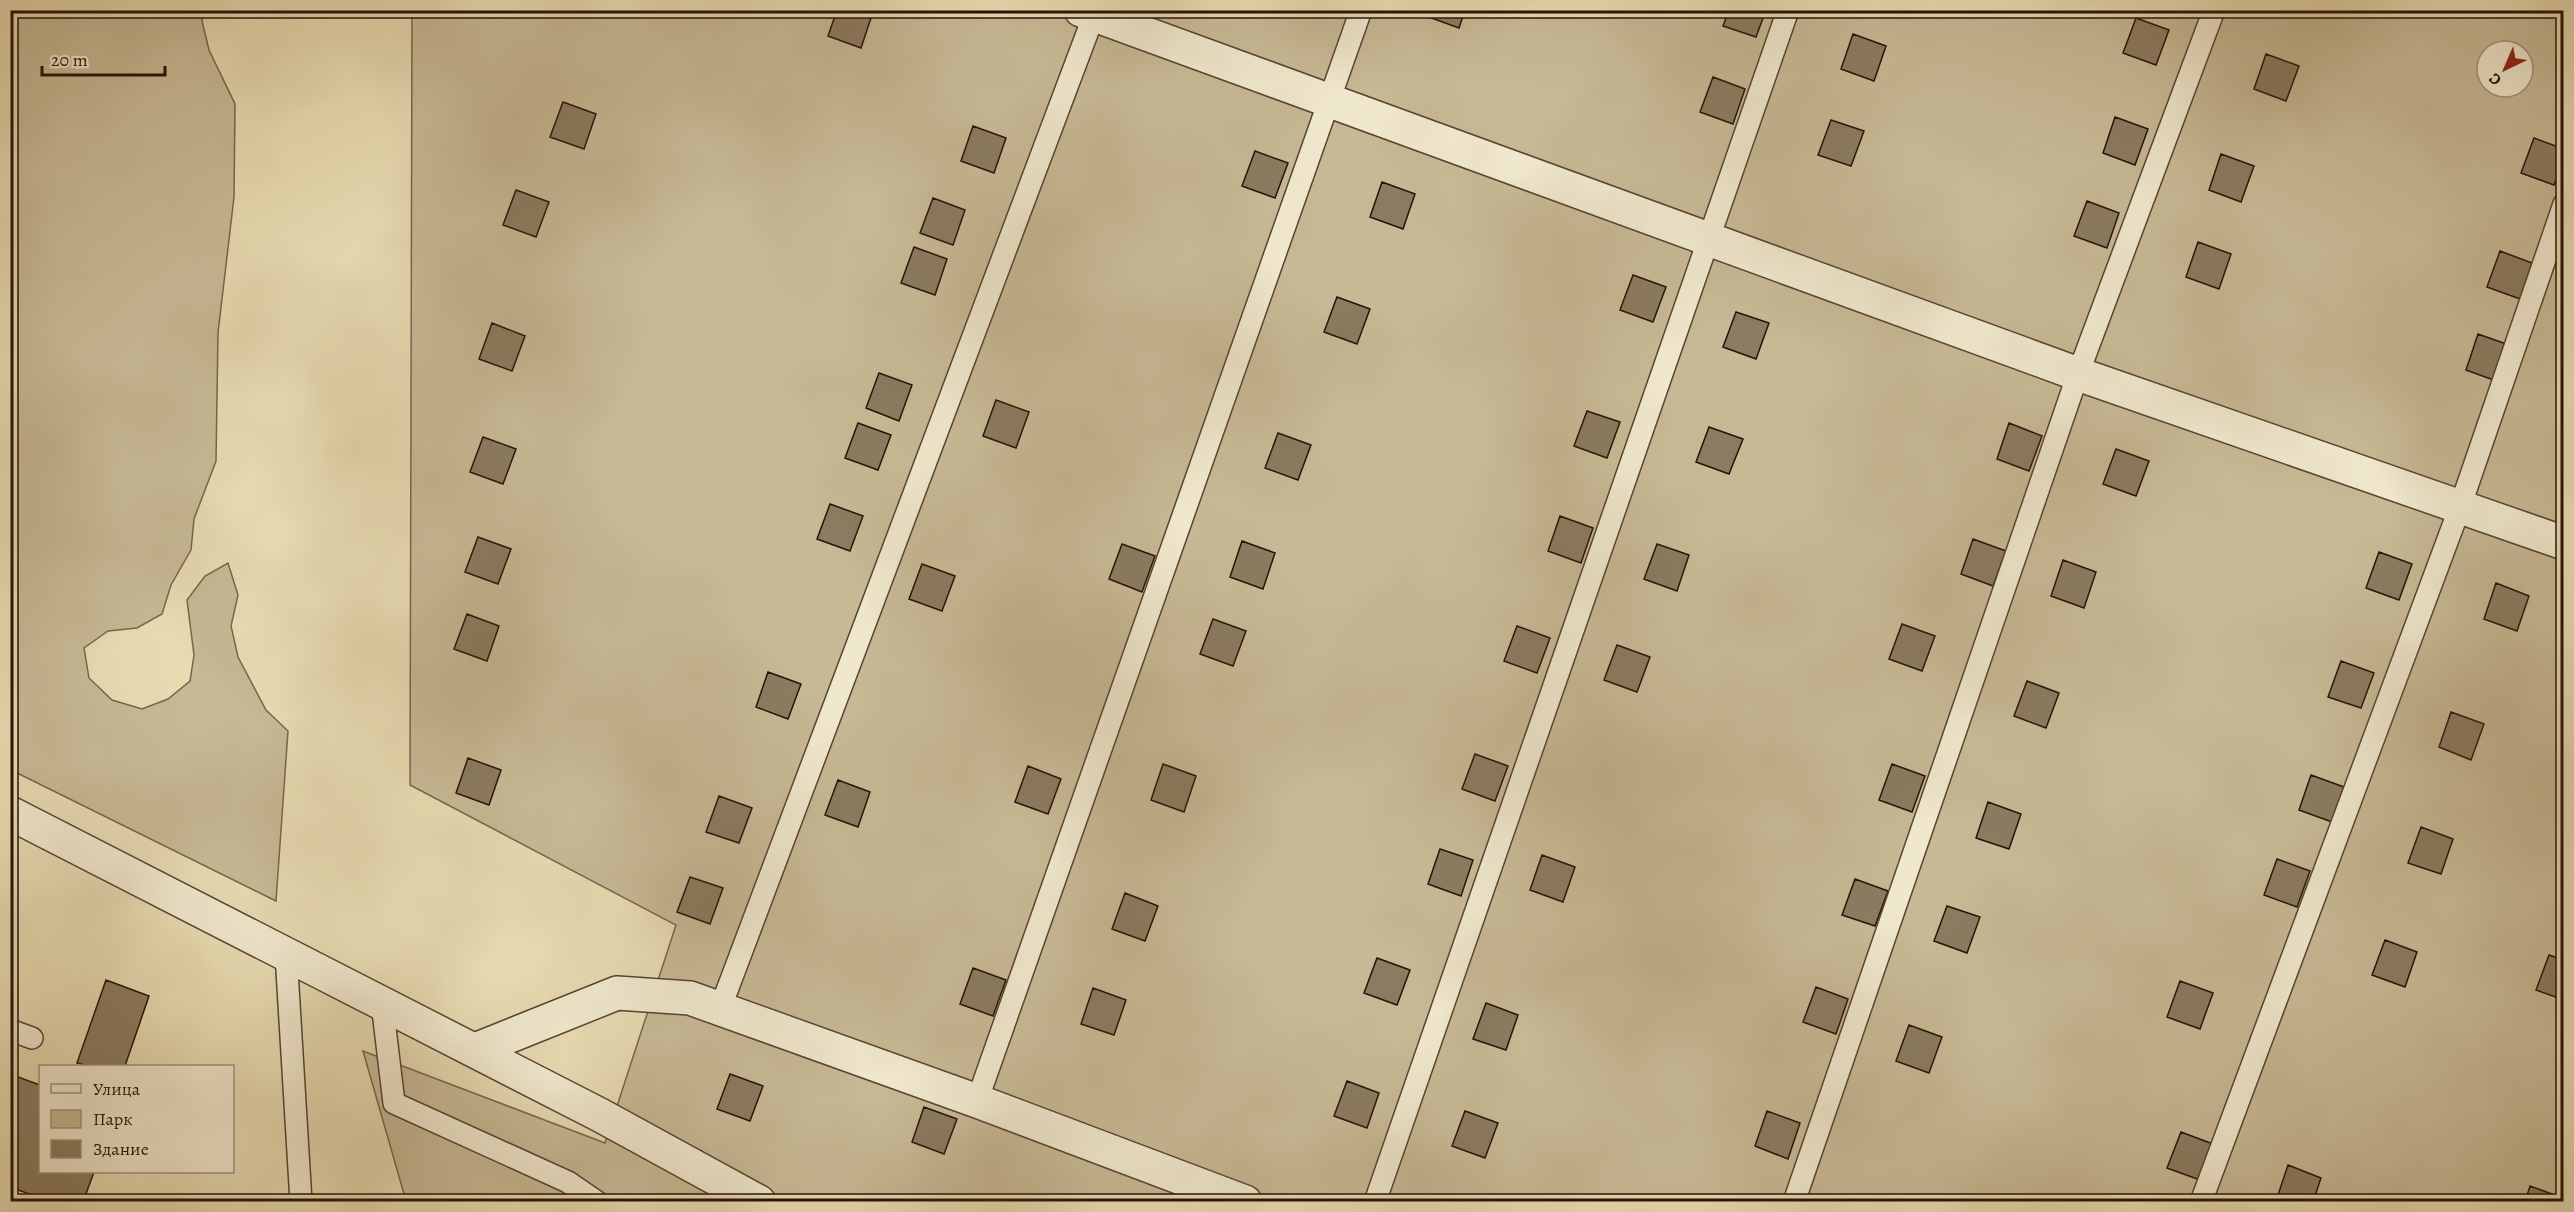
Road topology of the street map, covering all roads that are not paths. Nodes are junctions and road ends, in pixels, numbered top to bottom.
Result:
1 (1361, 10) edge
2 (1788, 10) edge
3 (2214, 10) edge
4 (1087, 13) edge
5 (1330, 101) junction
6 (2564, 204) edge
7 (1707, 239) junction
8 (2079, 374) junction
9 (2460, 507) junction
10 (2564, 543) edge
11 (10, 813) edge
12 (286, 954) junction
13 (382, 1003) junction
14 (720, 1009) junction
15 (10, 1030) edge
16 (32, 1038) dead end
17 (475, 1050) junction
18 (977, 1101) junction
19 (300, 1202) edge
20 (597, 1202) edge
21 (759, 1202) edge
22 (1245, 1202) edge
23 (1375, 1202) edge
24 (1794, 1202) edge
25 (2201, 1202) edge

1 - 5 lane
2 - 7 lane
3 - 8 lane
4 - 5 street
4 - 14 lane
5 - 7 street
5 - 18 lane
6 - 9 lane
7 - 8 street
7 - 23 lane
8 - 9 street
8 - 24 lane
9 - 10 street
9 - 25 lane
11 - 12 street
12 - 13 street
12 - 19 lane
13 - 17 street
13 - 20 lane
14 - 17 street
14 - 18 street
15 - 16 lane
17 - 21 street
18 - 22 street

